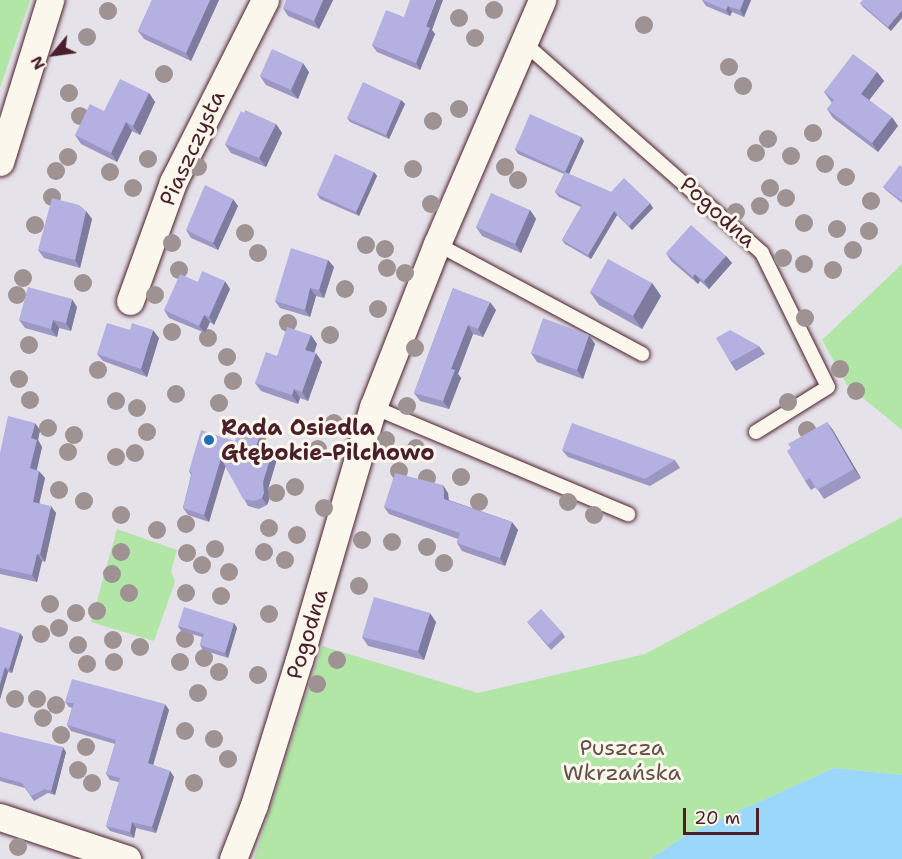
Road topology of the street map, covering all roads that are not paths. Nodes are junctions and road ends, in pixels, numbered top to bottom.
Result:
1 (50, 0) edge
2 (265, 0) edge
3 (543, 0) edge
4 (524, 43) junction
5 (0, 162) edge
6 (437, 244) junction
7 (130, 300) dead end
8 (642, 354) dead end
9 (373, 407) junction
10 (756, 432) dead end
11 (628, 514) dead end
12 (0, 817) edge
13 (127, 859) edge
14 (233, 859) edge

1 - 5 street
2 - 7 street, Piaszczysta
3 - 4 street, Pogodna
4 - 6 street, Pogodna
4 - 10 lane, Pogodna
6 - 8 lane
6 - 9 street, Pogodna
9 - 11 lane
9 - 14 street, Pogodna
12 - 13 street

